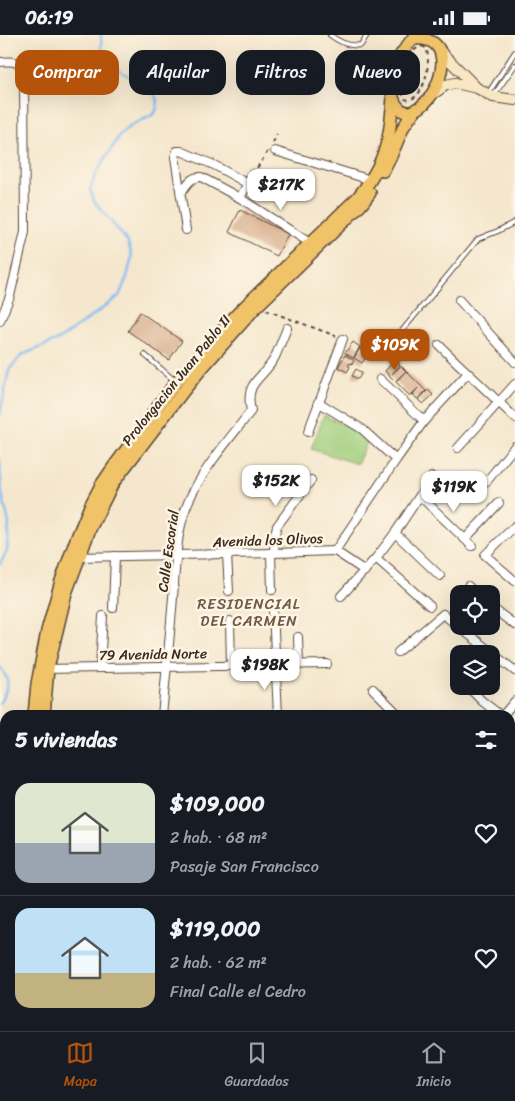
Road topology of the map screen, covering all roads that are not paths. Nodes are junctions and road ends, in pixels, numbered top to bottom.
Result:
1 (330, 35) edge
2 (367, 35) edge
3 (439, 35) edge
4 (414, 37) edge
5 (440, 51) junction
6 (515, 52) edge
7 (0, 62) edge
8 (515, 65) edge
9 (476, 88) junction
10 (427, 94) junction
11 (490, 95) junction
12 (393, 98) junction
13 (515, 101) edge
14 (416, 109) junction
15 (272, 148) road end
16 (253, 174) road end
17 (371, 179) junction
18 (248, 183) junction
19 (181, 192) junction
20 (240, 199) junction
21 (515, 222) edge
22 (186, 230) dead end
23 (310, 243) junction
24 (459, 301) dead end
25 (0, 321) edge
26 (287, 328) dead end
27 (343, 339) road end
28 (439, 345) dead end
29 (145, 355) dead end
30 (382, 355) dead end
31 (515, 362) edge
32 (467, 373) junction
33 (380, 379) dead end
34 (176, 382) junction
35 (515, 384) edge
36 (318, 402) junction
37 (500, 402) junction
38 (515, 418) edge
39 (424, 421) junction
40 (308, 432) dead end
41 (515, 446) edge
42 (458, 448) dead end
43 (396, 460) junction
44 (432, 477) dead end
45 (311, 480) dead end
46 (487, 481) dead end
47 (420, 496) junction
48 (499, 503) dead end
49 (515, 527) edge
50 (395, 533) junction
51 (465, 539) junction
52 (472, 546) dead end
53 (335, 551) junction
54 (272, 553) junction
55 (227, 554) junction
56 (177, 555) junction
57 (115, 556) junction
58 (74, 557) junction
59 (376, 558) junction
60 (365, 571) junction
61 (440, 576) dead end
62 (515, 581) edge
63 (272, 590) dead end
64 (229, 591) dead end
65 (341, 596) dead end
66 (430, 606) dead end
67 (112, 608) dead end
68 (273, 610) dead end
69 (500, 614) edge
70 (103, 616) dead end
71 (450, 619) edge
72 (230, 621) dead end
73 (515, 625) edge
74 (470, 635) edge
75 (298, 637) dead end
76 (398, 652) dead end
77 (327, 664) dead end
78 (275, 665) junction
79 (299, 665) junction
80 (231, 666) junction
81 (167, 667) junction
82 (100, 668) junction
83 (44, 669) junction
84 (515, 671) edge
85 (373, 689) dead end
86 (476, 695) edge
87 (34, 710) edge
88 (44, 710) edge
89 (163, 710) edge
90 (278, 710) edge
91 (394, 710) edge
92 (495, 710) edge

1 - 2 lane
3 - 5 main road
4 - 5 main road
4 - 12 main road, Prolongacion Juan Pablo II
5 - 9 street
5 - 10 main road
6 - 11 lane
7 - 25 street
8 - 11 lane
9 - 10 street
9 - 11 street
10 - 14 main road, Prolongacion Juan Pablo II
11 - 13 street
12 - 14 main road
12 - 17 main road, Prolongacion Juan Pablo II
14 - 58 main road, Prolongacion Juan Pablo II
15 - 17 street
16 - 18 street
17 - 23 main road, Prolongacion Juan Pablo II
18 - 19 street
18 - 20 street
19 - 20 street
19 - 22 street
20 - 23 street
21 - 30 lane
23 - 34 main road, Prolongacion Juan Pablo II
24 - 31 street
26 - 56 street, Calle Escorial
27 - 36 street
28 - 32 street
29 - 34 lane
32 - 37 street
32 - 39 street, Avenida los Olivos
33 - 39 street
34 - 58 main road, Prolongacion Juan Pablo II
35 - 37 street
36 - 40 street
36 - 43 street
37 - 38 street
37 - 42 street
39 - 43 street, Avenida los Olivos
41 - 46 street
43 - 53 street, Avenida los Olivos
44 - 47 street
45 - 54 street
47 - 50 street
47 - 51 street
48 - 51 street
49 - 62 street
50 - 59 street
50 - 61 street
51 - 52 street
53 - 54 street, Avenida los Olivos
53 - 60 street
54 - 55 street, Avenida los Olivos
54 - 63 street
55 - 56 street, Avenida los Olivos
55 - 64 street
56 - 57 street, Avenida los Olivos
56 - 81 street, Calle Escorial
57 - 58 street, Avenida los Olivos
57 - 67 street
58 - 83 main road, Prolongacion Juan Pablo II
59 - 60 street
59 - 66 street
60 - 65 street
68 - 78 street
69 - 73 street
70 - 82 street
71 - 76 street
72 - 80 street
74 - 84 street
75 - 79 street
77 - 79 street, 79 Avenida Norte
78 - 79 street, 79 Avenida Norte
78 - 80 street, 79 Avenida Norte
78 - 90 street
80 - 81 street, 79 Avenida Norte
81 - 82 street, 79 Avenida Norte
81 - 89 street, Calle Escorial
82 - 83 street, 79 Avenida Norte
83 - 87 main road, Prolongacion Juan Pablo II
83 - 88 main road, Prolongacion Juan Pablo II
85 - 91 street
86 - 92 street

